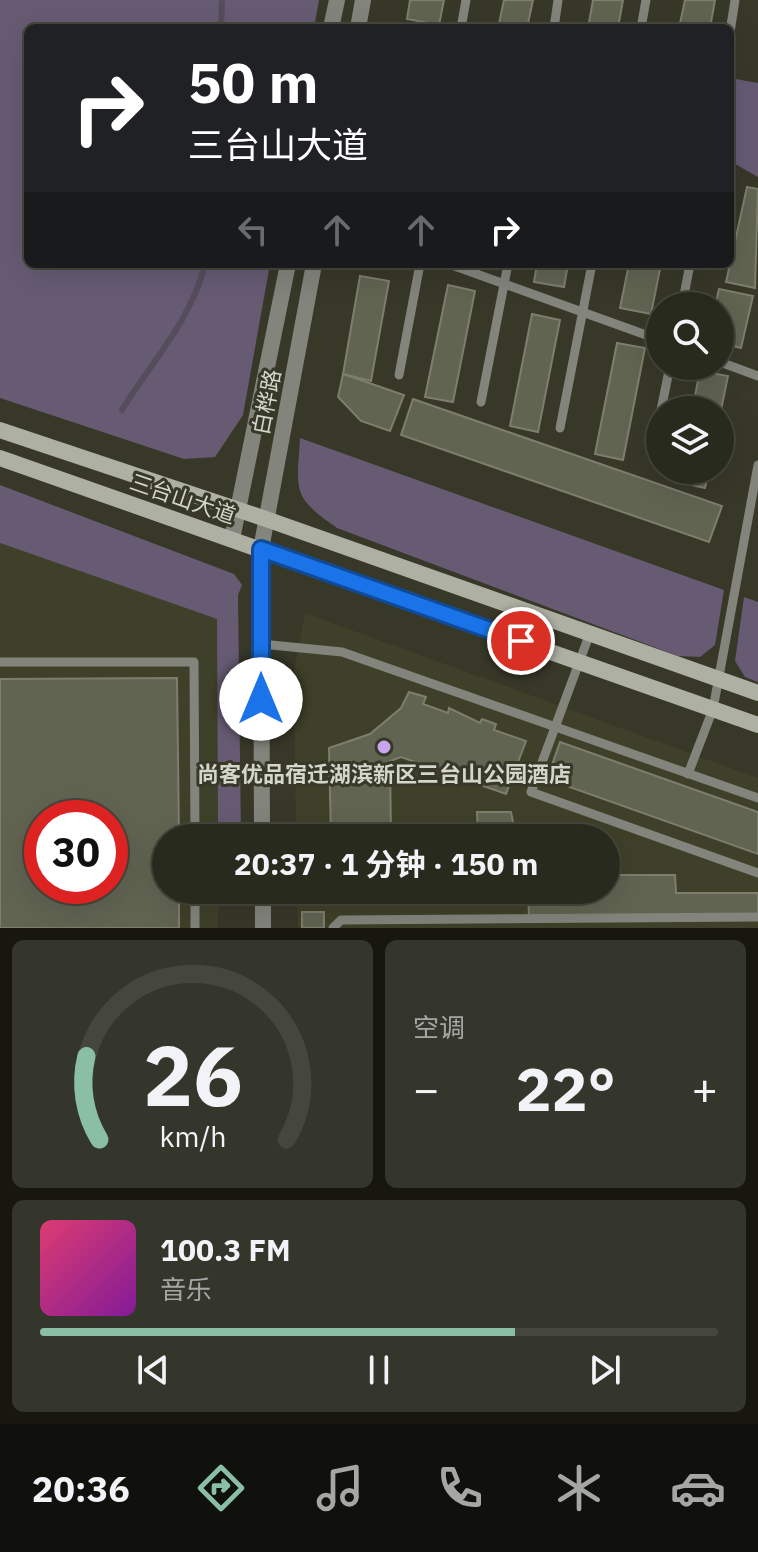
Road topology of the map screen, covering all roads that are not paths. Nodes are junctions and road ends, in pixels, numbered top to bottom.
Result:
1 (337, 0) edge
2 (363, 0) edge
3 (466, 0) edge
4 (558, 0) edge
5 (646, 0) edge
6 (735, 0) edge
7 (332, 24) edge
8 (359, 24) edge
9 (462, 24) edge
10 (555, 24) edge
11 (642, 24) edge
12 (731, 24) edge
13 (287, 268) edge
14 (313, 268) edge
15 (419, 268) edge
16 (460, 268) edge
17 (507, 268) edge
18 (591, 268) edge
19 (689, 268) edge
20 (504, 284) junction
21 (685, 292) edge
22 (582, 312) junction
23 (646, 335) edge
24 (734, 367) edge
25 (399, 375) dead end
26 (758, 376) edge
27 (481, 402) dead end
28 (560, 428) dead end
29 (0, 430) edge
30 (0, 458) edge
31 (758, 465) edge
32 (238, 509) junction
33 (266, 519) junction
34 (232, 539) junction
35 (261, 549) junction
36 (590, 633) junction
37 (261, 644) junction
38 (0, 662) edge
39 (579, 662) junction
40 (719, 679) junction
41 (758, 693) edge
42 (713, 709) junction
43 (758, 725) edge
44 (556, 727) junction
45 (688, 774) junction
46 (758, 798) edge
47 (195, 824) edge
48 (262, 824) edge
49 (758, 873) edge
50 (195, 904) edge
51 (263, 904) edge
52 (758, 917) edge
53 (195, 928) edge
54 (263, 928) edge
55 (333, 928) edge

1 - 7 street
2 - 8 street
3 - 9 lane
4 - 10 lane
5 - 11 lane
6 - 12 lane
13 - 32 street, 白桦路
14 - 33 street, 白桦路
15 - 25 lane
16 - 20 lane
17 - 20 lane
18 - 22 lane
19 - 21 lane
20 - 22 lane
20 - 27 lane
22 - 23 lane
22 - 28 lane
24 - 26 lane
29 - 32 main road, 三台山大道
30 - 34 main road, 三台山大道
31 - 40 lane
32 - 33 main road, 三台山大道
32 - 34 street, 白桦路
33 - 35 street, 白桦路
33 - 36 main road, 三台山大道
34 - 35 main road, 三台山大道
35 - 37 street, 白桦路
35 - 39 main road, 三台山大道
36 - 39 lane
36 - 40 main road, 三台山大道
37 - 44 lane
37 - 48 street, 白桦路
38 - 47 lane
39 - 42 main road, 三台山大道
39 - 44 lane
40 - 41 main road, 三台山大道
40 - 42 lane
42 - 43 main road, 三台山大道
42 - 45 lane
44 - 45 lane
44 - 49 lane
45 - 46 lane
50 - 53 lane
51 - 54 street
52 - 55 lane

